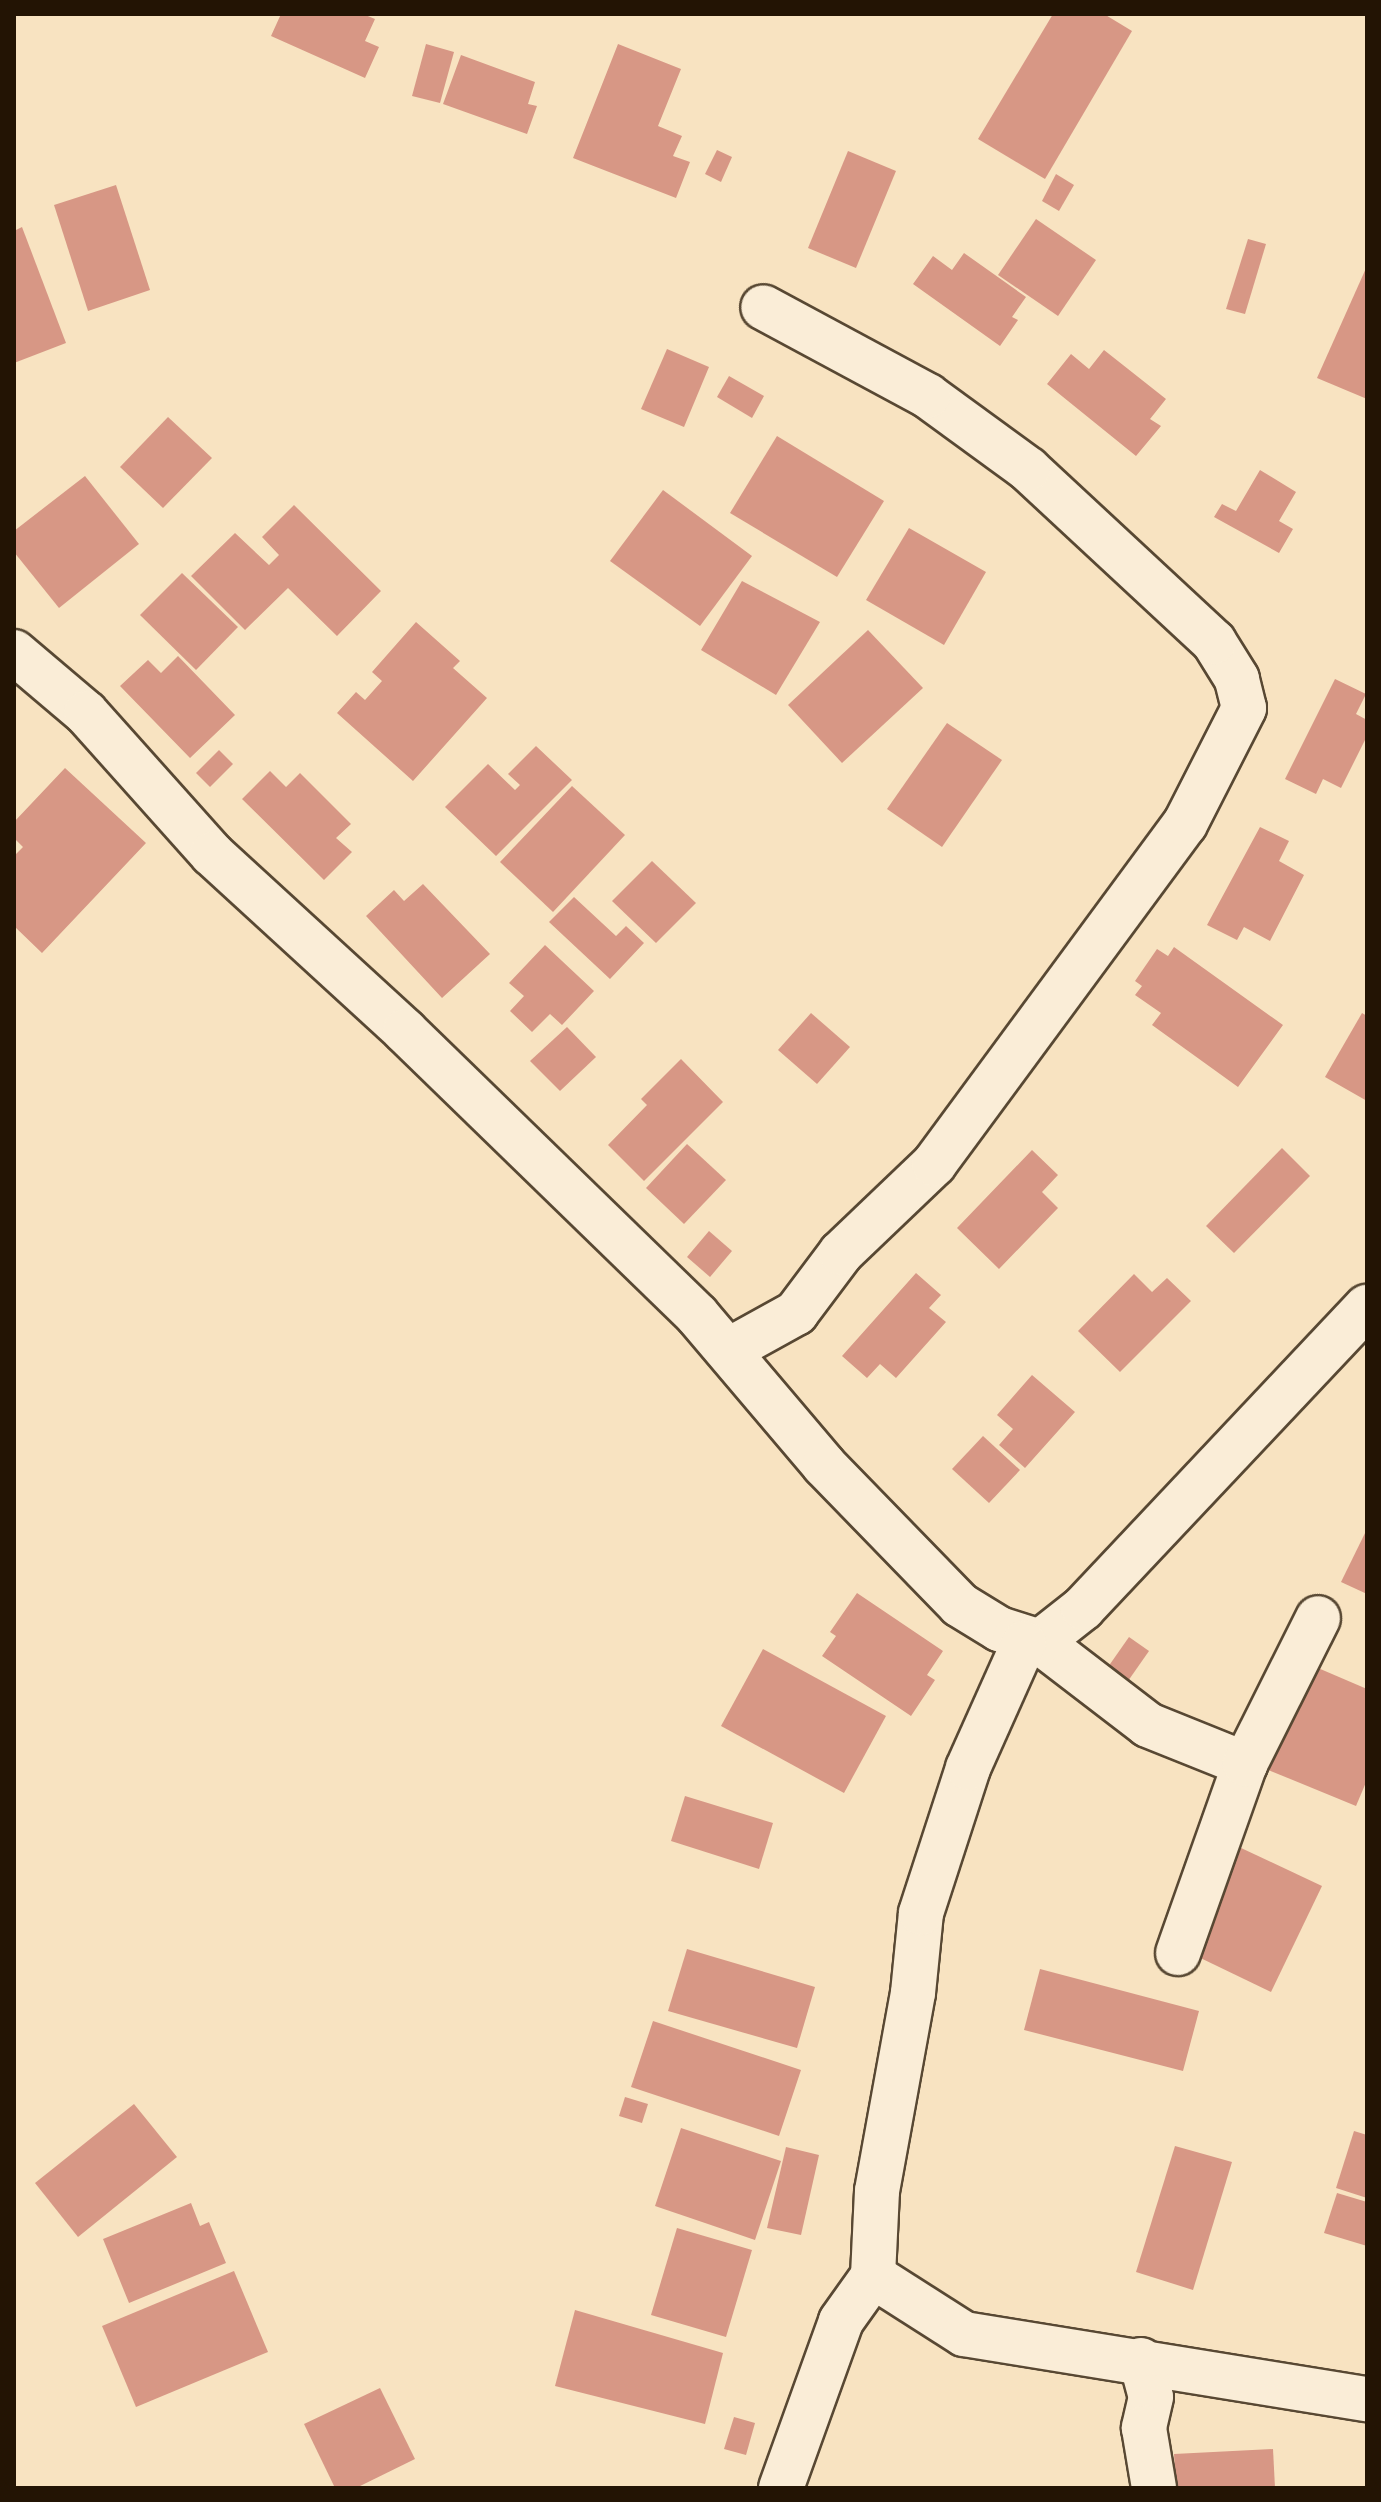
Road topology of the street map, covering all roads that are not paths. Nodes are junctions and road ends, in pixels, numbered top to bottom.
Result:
1 (763, 307) dead end
2 (14, 652) edge
3 (1367, 1307) edge
4 (729, 1350) junction
5 (1318, 1618) dead end
6 (1021, 1638) junction
7 (1245, 1764) junction
8 (1178, 1953) dead end
9 (873, 2276) junction
10 (1141, 2360) junction
11 (1367, 2399) edge
12 (781, 2488) edge
13 (1154, 2488) edge

1 - 4 street
2 - 4 street
3 - 6 street
4 - 6 street
5 - 7 street
6 - 7 street
6 - 9 street
7 - 8 street
9 - 10 street
9 - 12 street
10 - 11 street
10 - 13 street

